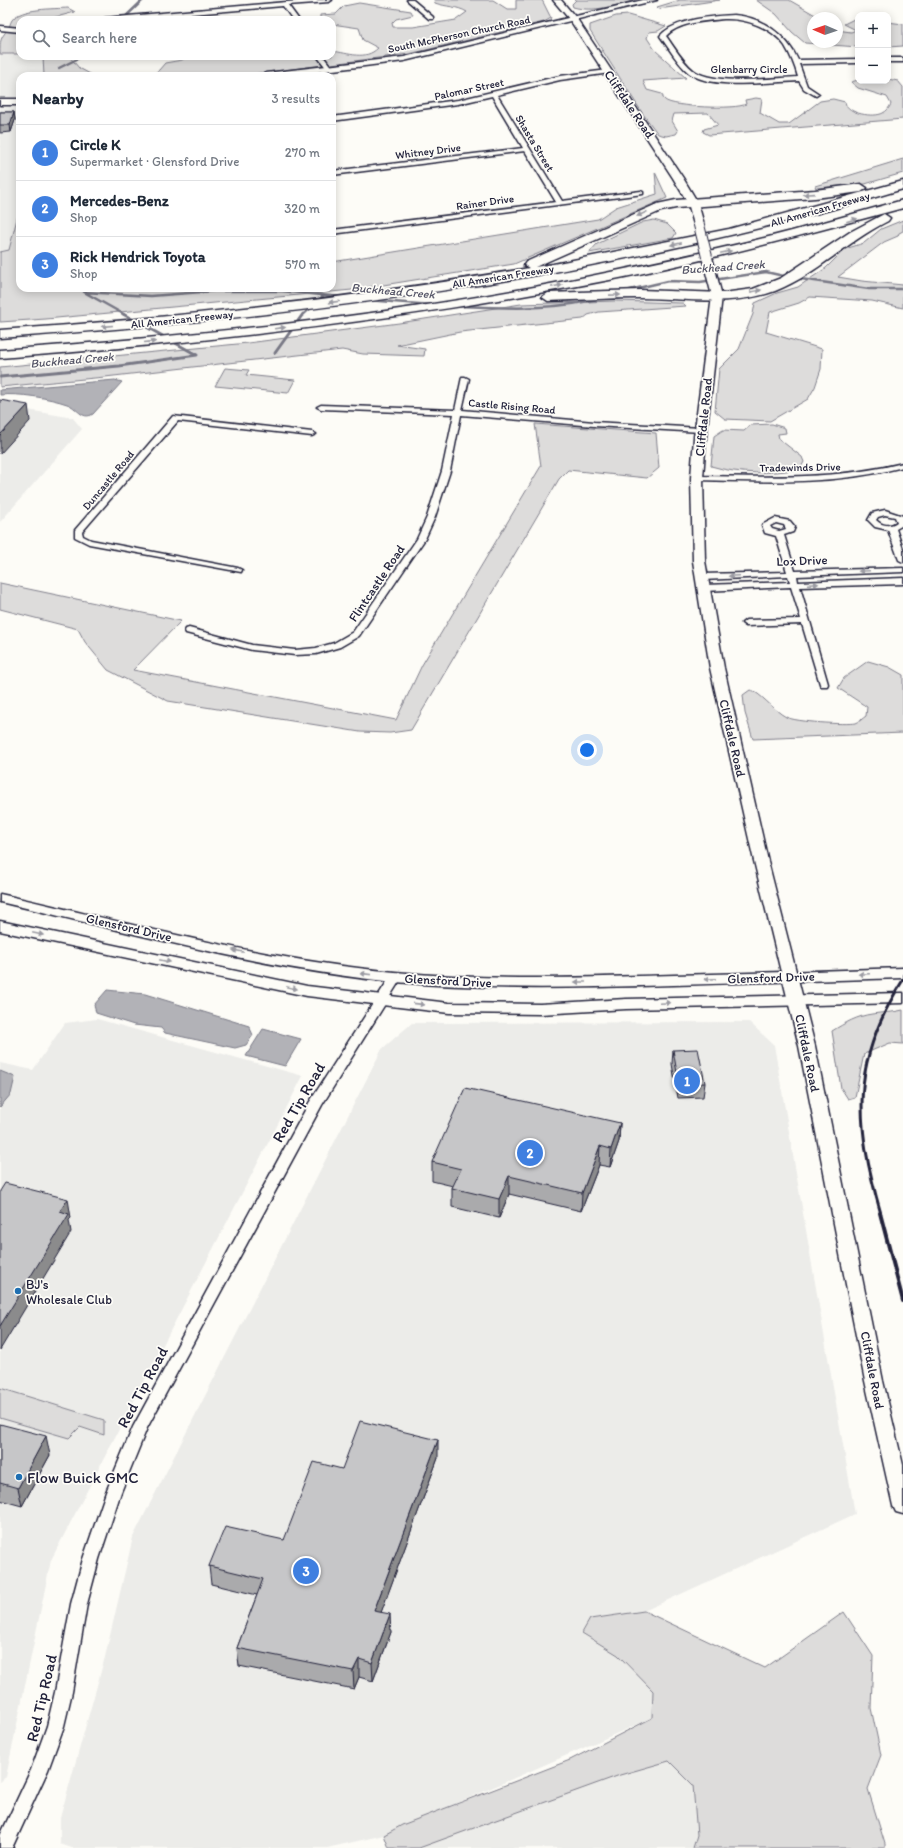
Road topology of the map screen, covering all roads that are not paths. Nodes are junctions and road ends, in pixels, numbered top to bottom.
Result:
1 (329, 0) edge
2 (410, 0) edge
3 (557, 0) edge
4 (653, 0) edge
5 (285, 5) junction
6 (182, 16) edge
7 (293, 16) edge
8 (431, 18) dead end
9 (573, 19) junction
10 (0, 28) edge
11 (16, 30) edge
12 (323, 60) edge
13 (891, 60) edge
14 (903, 60) edge
15 (855, 61) edge
16 (795, 62) junction
17 (329, 68) junction
18 (298, 72) edge
19 (608, 72) junction
20 (802, 78) junction
21 (494, 94) junction
22 (816, 94) dead end
23 (0, 102) edge
24 (16, 102) edge
25 (336, 118) edge
26 (527, 149) junction
27 (336, 173) edge
28 (903, 181) edge
29 (903, 185) edge
30 (641, 193) dead end
31 (559, 202) junction
32 (693, 203) junction
33 (903, 204) edge
34 (903, 210) edge
35 (336, 231) edge
36 (483, 281) junction
37 (717, 296) junction
38 (394, 313) junction
39 (0, 334) edge
40 (0, 354) edge
41 (465, 379) dead end
42 (321, 407) dead end
43 (458, 412) junction
44 (701, 430) junction
45 (312, 434) dead end
46 (903, 465) edge
47 (697, 478) junction
48 (891, 528) dead end
49 (780, 534) dead end
50 (903, 560) edge
51 (238, 570) dead end
52 (903, 570) edge
53 (792, 574) junction
54 (903, 581) edge
55 (703, 582) junction
56 (795, 584) junction
57 (806, 621) junction
58 (746, 623) dead end
59 (189, 630) dead end
60 (824, 684) dead end
61 (0, 898) edge
62 (0, 926) edge
63 (903, 972) edge
64 (791, 976) junction
65 (396, 977) junction
66 (903, 998) edge
67 (796, 999) junction
68 (380, 1000) junction
69 (903, 1506) edge
70 (3, 1848) edge

1 - 5 street
2 - 8 street
3 - 9 main road, Cliffdale Road
4 - 9 main road, South McPherson Church Road
5 - 6 street
5 - 7 street
9 - 17 main road, South McPherson Church Road
9 - 19 main road, Cliffdale Road
10 - 11 street
12 - 17 street
13 - 14 street
15 - 16 street
16 - 20 street, Glenbarry Circle
16 - 20 street, Glenbarry Circle
17 - 18 main road, South McPherson Church Road
19 - 21 street, Palomar Street
19 - 32 main road, Cliffdale Road
20 - 22 street
21 - 25 street, Palomar Street
21 - 26 street, Shasta Street
23 - 24 main road
26 - 27 street, Whitney Drive
26 - 31 street, Shasta Street
28 -> 32 highway
29 -> 36 highway, All American Freeway
30 - 31 street, Rainer Drive
31 - 35 street, Rainer Drive
32 -> 36 highway
32 - 37 main road, Cliffdale Road, bridge
38 -> 33 highway, All American Freeway
37 -> 34 highway
36 -> 39 highway, All American Freeway
38 -> 37 highway
37 - 44 main road, Cliffdale Road
40 -> 38 highway, All American Freeway
41 - 43 street, Flintcastle Road
42 - 43 street, Castle Rising Road
43 - 44 street, Castle Rising Road
43 - 59 street, Flintcastle Road
44 - 47 main road, Cliffdale Road
45 - 51 street, Duncastle Road
46 - 47 street, Tradewinds Drive
47 - 55 main road, Cliffdale Road
48 - 50 street
49 - 53 street
52 -> 53 street, Lox Drive
53 -> 55 street, Lox Drive
53 - 56 street
56 -> 54 street, Lox Drive
55 - 56 street, Lox Drive
55 - 64 main road, Cliffdale Road
56 - 57 street
57 - 58 street
57 - 60 street
65 -> 61 main road, Glensford Drive
62 -> 68 main road, Glensford Drive
63 -> 64 main road, Glensford Drive
64 -> 65 main road, Glensford Drive
64 - 67 main road, Cliffdale Road
65 - 68 street, Red Tip Road
66 - 67 main road, Glensford Drive
68 -> 67 main road, Glensford Drive
67 - 69 main road, Cliffdale Road
68 - 70 street, Red Tip Road

